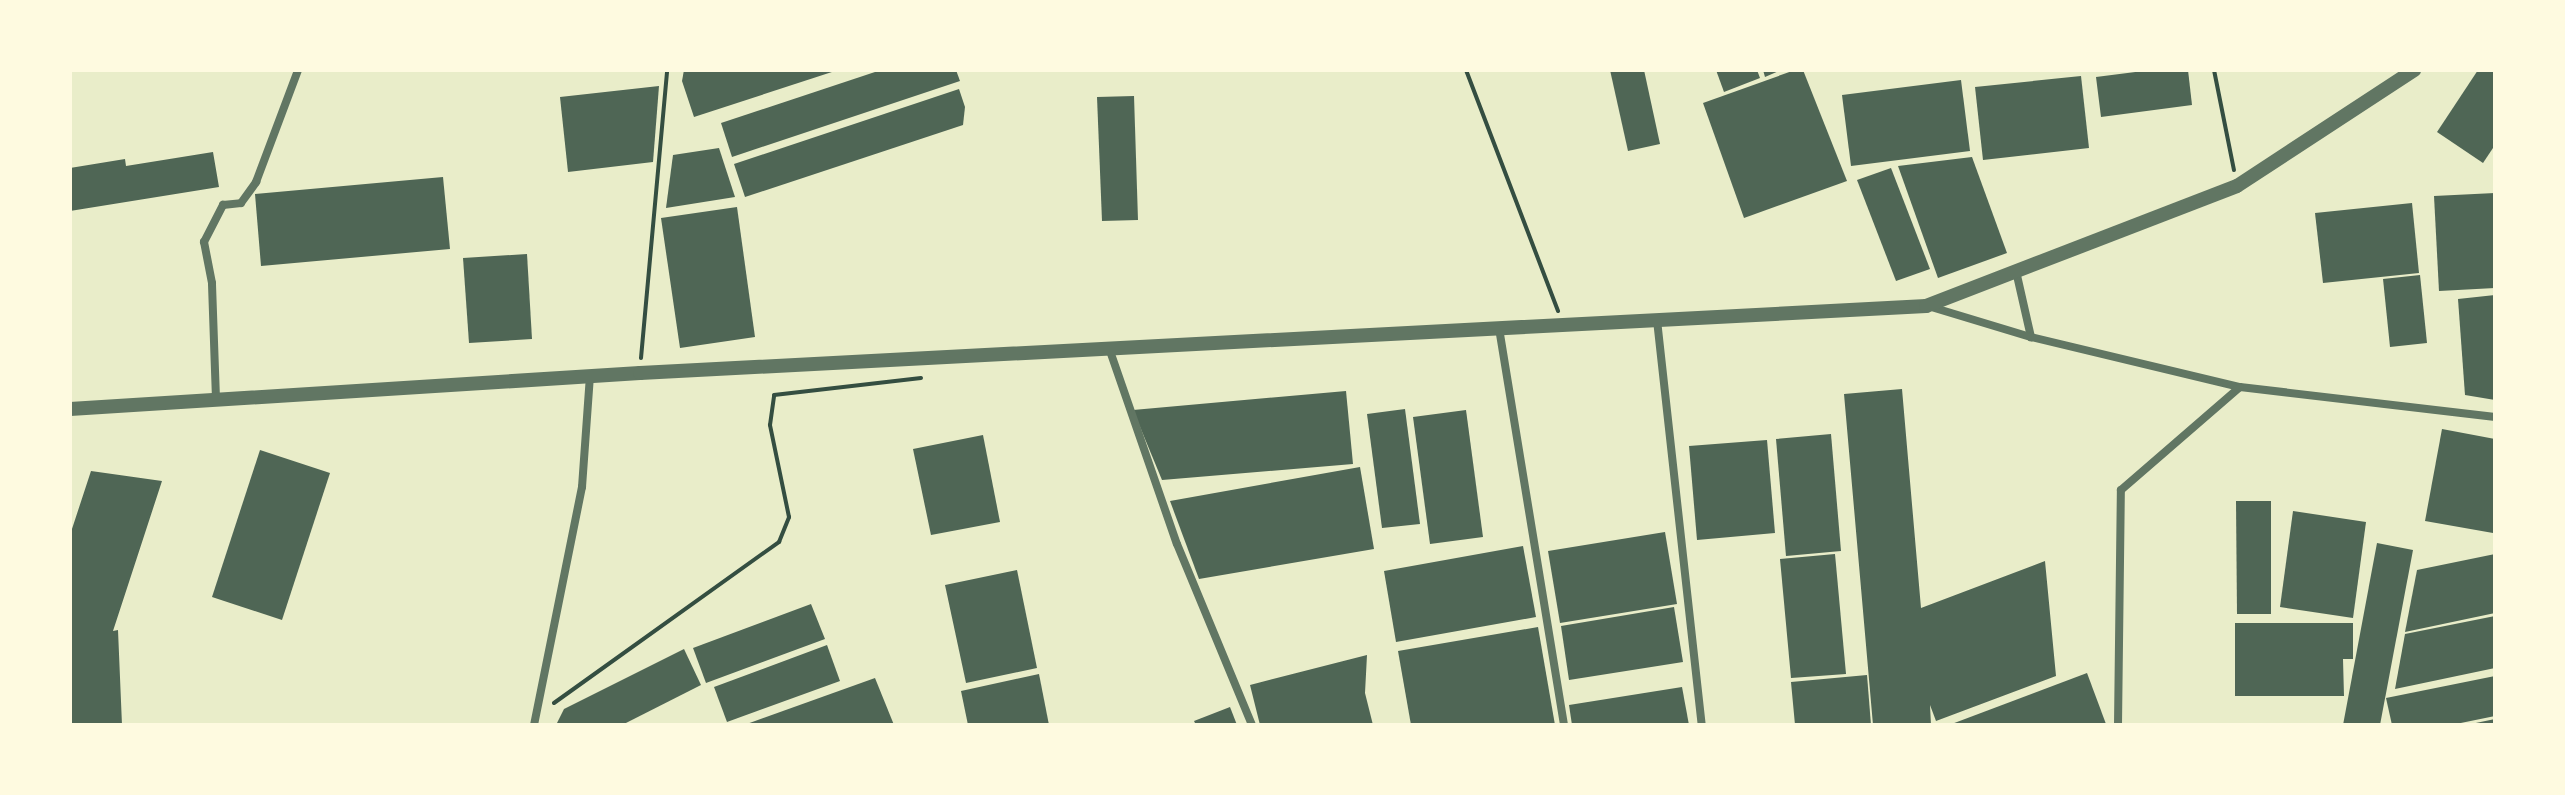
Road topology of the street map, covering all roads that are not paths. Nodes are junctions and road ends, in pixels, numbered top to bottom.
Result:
1 (298, 70) edge
2 (2414, 70) edge
3 (2016, 271) junction
4 (1926, 306) junction
5 (1657, 320) junction
6 (1499, 328) junction
7 (2031, 337) junction
8 (1109, 348) junction
9 (590, 376) junction
10 (2240, 387) junction
11 (216, 399) junction
12 (70, 409) edge
13 (2495, 417) edge
14 (535, 720) edge
15 (1252, 725) edge
16 (1564, 725) edge
17 (1702, 725) edge
18 (2118, 725) edge

1 - 11 street
2 - 3 street
3 - 4 street
3 - 7 street
4 - 5 street
4 - 7 street
5 - 6 street
5 - 17 street
6 - 8 street
6 - 16 street
7 - 10 street
8 - 9 street
8 - 15 street
9 - 11 street
9 - 14 street
10 - 13 street
10 - 18 street
11 - 12 street

